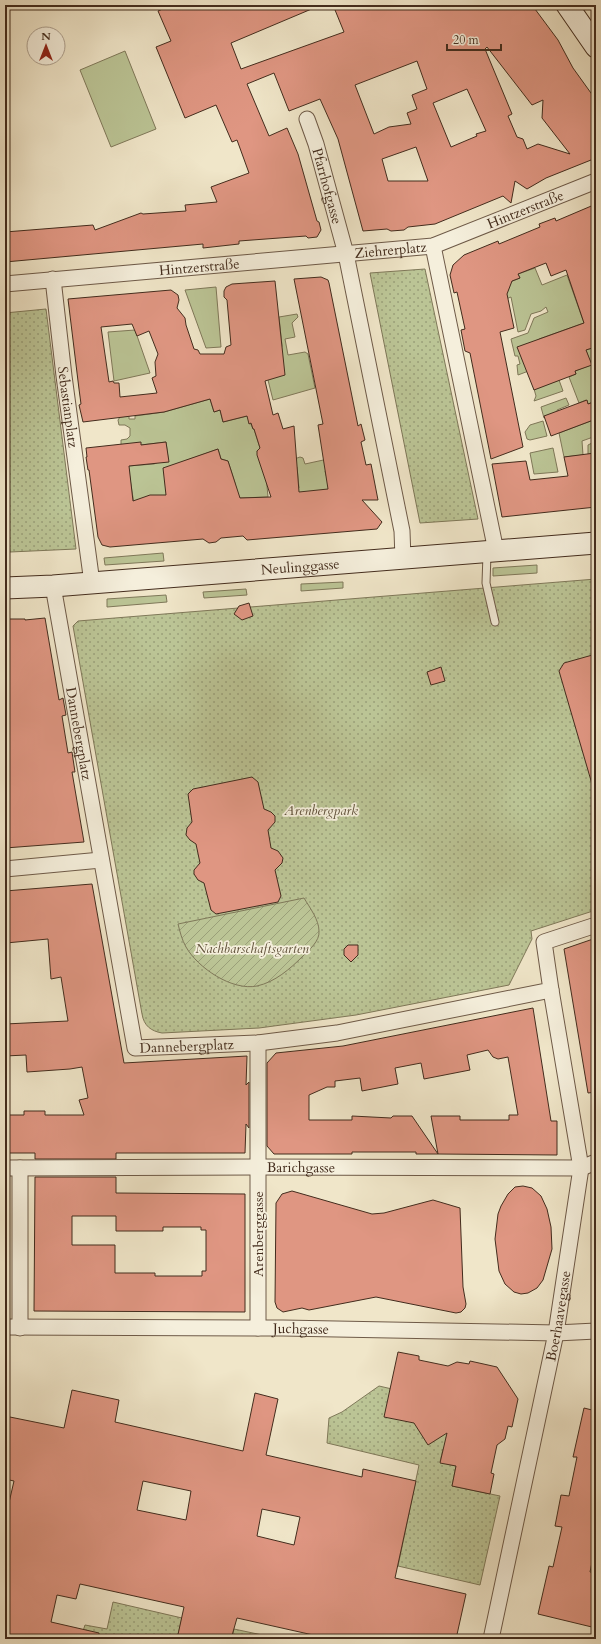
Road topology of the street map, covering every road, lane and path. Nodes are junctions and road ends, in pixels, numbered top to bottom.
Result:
1 (567, 5) edge
2 (596, 47) edge
3 (307, 119) dead end
4 (596, 181) edge
5 (433, 246) junction
6 (346, 254) junction
7 (53, 279) junction
8 (5, 284) edge
9 (596, 543) edge
10 (491, 551) junction
11 (403, 558) junction
12 (92, 583) junction
13 (53, 586) junction
14 (5, 588) edge
15 (495, 622) dead end
16 (101, 860) junction
17 (5, 869) edge
18 (596, 925) edge
19 (551, 990) junction
20 (258, 1043) junction
21 (596, 1162) edge
22 (258, 1166) junction
23 (5, 1168) edge
24 (20, 1168) junction
25 (581, 1168) junction
26 (12, 1327) edge
27 (258, 1328) junction
28 (596, 1331) edge
29 (556, 1333) junction
30 (491, 1639) edge

1 - 2 street
3 - 6 street, Pfarrhofgasse
4 - 5 street, Hintzerstraße
5 - 6 street, Ziehrerplatz
5 - 10 street, Ziehrerplatz
6 - 7 street, Hintzerstraße
6 - 11 street, Ziehrerplatz
7 - 8 street
7 - 12 street, Sebastianplatz
9 - 10 street, Neulinggasse
10 - 11 street, Neulinggasse
10 - 15 lane
11 - 12 street, Neulinggasse
12 - 13 street, Neulinggasse
13 - 14 street, Neulinggasse
13 - 16 street, Dannebergplatz
16 - 17 street
16 - 20 street, Dannebergplatz
18 - 19 street
19 - 20 street, Dannebergplatz
19 - 25 street, Boerhaavegasse
20 - 22 street, Arenberggasse
21 - 25 street, Barichgasse
22 - 24 street, Barichgasse
22 - 25 street, Barichgasse
22 - 27 street, Arenberggasse
23 - 24 street, Barichgasse
24 - 26 street
25 - 29 street, Boerhaavegasse
26 - 27 street, Juchgasse
27 - 29 street, Juchgasse
28 - 29 street, Juchgasse
29 - 30 street, Boerhaavegasse

